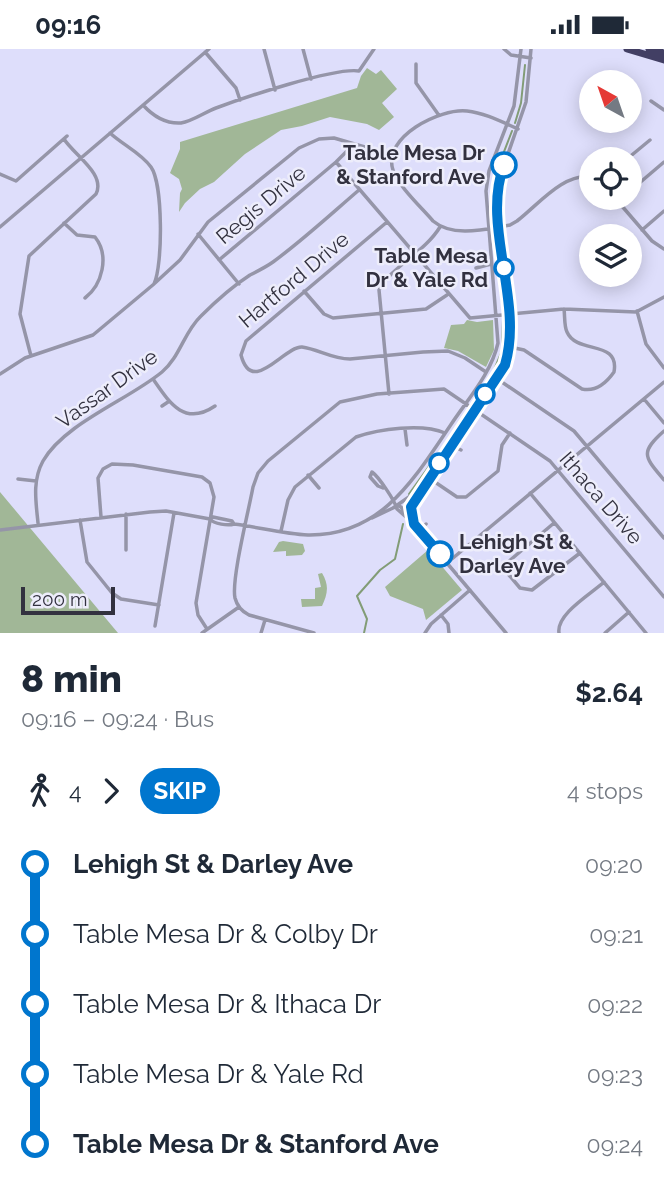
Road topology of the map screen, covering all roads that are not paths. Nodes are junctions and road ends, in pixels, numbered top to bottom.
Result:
1 (264, 49) edge
2 (303, 49) edge
3 (374, 49) edge
4 (504, 49) edge
5 (521, 49) edge
6 (531, 49) edge
7 (627, 49) edge
8 (649, 49) edge
9 (207, 51) edge
10 (664, 53) edge
11 (519, 57) junction
12 (530, 58) junction
13 (664, 60) edge
14 (416, 64) dead end
15 (311, 79) junction
16 (275, 90) junction
17 (240, 100) junction
18 (652, 101) dead end
19 (143, 105) junction
20 (664, 110) edge
21 (438, 114) junction
22 (508, 125) junction
23 (518, 129) junction
24 (110, 133) junction
25 (650, 140) dead end
26 (353, 144) junction
27 (642, 147) edge
28 (392, 155) junction
29 (79, 158) junction
30 (336, 162) junction
31 (664, 162) edge
32 (0, 174) edge
33 (579, 178) edge
34 (642, 181) edge
35 (359, 190) junction
36 (627, 210) edge
37 (664, 211) edge
38 (387, 222) junction
39 (64, 223) junction
40 (637, 224) edge
41 (0, 227) edge
42 (440, 227) junction
43 (500, 227) junction
44 (488, 228) junction
45 (642, 230) joint
46 (198, 235) junction
47 (664, 249) edge
48 (415, 256) junction
49 (219, 260) junction
50 (160, 261) junction
51 (491, 264) junction
52 (173, 266) junction
53 (476, 268) dead end
54 (154, 284) junction
55 (239, 284) junction
56 (304, 291) junction
57 (447, 294) junction
58 (664, 297) edge
59 (85, 298) dead end
60 (564, 309) junction
61 (637, 311) junction
62 (381, 314) junction
63 (509, 315) junction
64 (497, 316) junction
65 (510, 348) junction
66 (31, 356) junction
67 (385, 356) junction
68 (664, 368) edge
69 (486, 372) junction
70 (0, 374) edge
71 (496, 378) junction
72 (153, 379) junction
73 (664, 382) edge
74 (389, 394) junction
75 (644, 399) junction
76 (168, 402) junction
77 (162, 406) dead end
78 (215, 406) dead end
79 (470, 406) junction
80 (664, 423) edge
81 (404, 429) junction
82 (664, 431) edge
83 (445, 433) junction
84 (510, 433) junction
85 (407, 445) dead end
86 (451, 445) junction
87 (587, 446) junction
88 (461, 450) dead end
89 (558, 470) junction
90 (308, 475) junction
91 (429, 478) junction
92 (18, 479) dead end
93 (664, 480) edge
94 (36, 481) junction
95 (423, 486) junction
96 (319, 488) dead end
97 (383, 488) junction
98 (530, 493) junction
99 (395, 503) junction
100 (174, 513) junction
101 (126, 514) junction
102 (101, 517) junction
103 (210, 519) junction
104 (80, 520) junction
105 (38, 523) junction
106 (554, 523) junction
107 (414, 524) junction
108 (426, 524) dead end
109 (246, 525) junction
110 (0, 530) edge
111 (419, 530) junction
112 (281, 531) junction
113 (664, 538) edge
114 (126, 550) dead end
115 (579, 553) junction
116 (447, 563) junction
117 (604, 582) junction
118 (470, 590) junction
119 (664, 597) edge
120 (159, 605) junction
121 (239, 607) junction
122 (629, 612) junction
123 (441, 615) junction
124 (265, 620) junction
125 (155, 627) dead end
126 (208, 629) junction
127 (503, 632) edge
128 (202, 633) edge
129 (261, 633) edge
130 (314, 633) edge
131 (425, 633) edge
132 (449, 633) edge
133 (559, 633) edge
134 (605, 633) edge
135 (646, 633) edge

1 - 16 street
2 - 15 street
3 - 15 street
4 - 11 street
5 - 11 street
6 - 12 street
7 - 13 highway
8 - 10 highway
9 - 17 street
9 - 19 street
11 - 12 street
11 - 22 street
12 - 23 street
14 - 21 street
15 - 16 street
16 - 17 street
17 - 19 street
18 - 20 street
19 - 24 street
21 - 22 street
21 - 28 street
22 - 23 street
22 - 44 street
23 - 43 street
24 - 29 street
24 - 50 street
25 - 27 street
26 - 28 street
26 - 30 street, Regis Drive
26 - 46 street
28 - 42 street
29 - 32 street
29 - 39 street
29 - 41 street
30 - 35 street
30 - 49 street, Regis Drive
31 - 34 street
33 - 43 street
35 - 38 street
35 - 55 street, Vassar Drive
36 - 40 street
37 - 45 street
38 - 48 street
38 - 56 street, Hartford Drive
39 - 59 street
39 - 66 street
42 - 44 street
42 - 48 street
43 - 44 street
43 - 63 street
44 - 51 street
45 - 47 street
46 - 49 street
46 - 52 street
48 - 57 street
48 - 62 street
49 - 55 street
50 - 52 street
50 - 54 street
51 - 53 street
51 - 64 street
52 - 54 street
54 - 66 street
55 - 72 street, Vassar Drive
56 - 62 street
56 - 67 street, Hartford Drive
57 - 62 street
57 - 64 street
58 - 61 street
60 - 61 street
60 - 63 street
60 - 65 street
61 - 68 street
62 - 67 street
63 - 64 street
63 - 65 street
64 - 69 street
65 - 71 street
66 - 70 street
67 - 69 street, Hartford Drive
67 - 74 street
69 - 79 street
71 - 79 street
71 - 87 street
72 - 76 street
72 - 94 street, Vassar Drive
73 - 75 street
74 - 79 street, Ithaca Drive
74 - 109 street, Ithaca Drive
75 - 80 street
75 - 87 street
76 - 77 street
76 - 78 street
79 - 83 street
79 - 84 street, Ithaca Drive
79 - 86 street
81 - 83 street
81 - 85 street
81 - 90 street
82 - 93 street
83 - 99 street
84 - 89 street, Ithaca Drive
84 - 91 street
86 - 88 street
86 - 91 street
87 - 89 street
87 - 113 street
89 - 98 street
89 - 119 street, Ithaca Drive
90 - 96 street
90 - 112 street
91 - 95 street
92 - 94 street
94 - 105 street, Vassar Drive
95 - 99 street
95 - 107 street
97 - 97 street
97 - 99 street
98 - 106 street
98 - 116 street
99 - 107 street
99 - 112 street
100 - 101 street
100 - 103 street
100 - 120 street
101 - 102 street
101 - 114 street
102 - 103 street
102 - 104 street
103 - 109 street
103 - 126 street
104 - 105 street
104 - 120 street
105 - 110 street
106 - 115 street
106 - 115 street
107 - 111 street
108 - 111 street
109 - 112 street
109 - 121 street, Ithaca Drive
111 - 116 street
115 - 117 street
116 - 118 street
117 - 122 street
117 - 133 street
118 - 123 street
118 - 127 street
120 - 125 street
121 - 124 street
121 - 126 street
122 - 134 street
122 - 135 street
123 - 131 street
123 - 132 street
124 - 129 street
124 - 130 street
126 - 128 street

